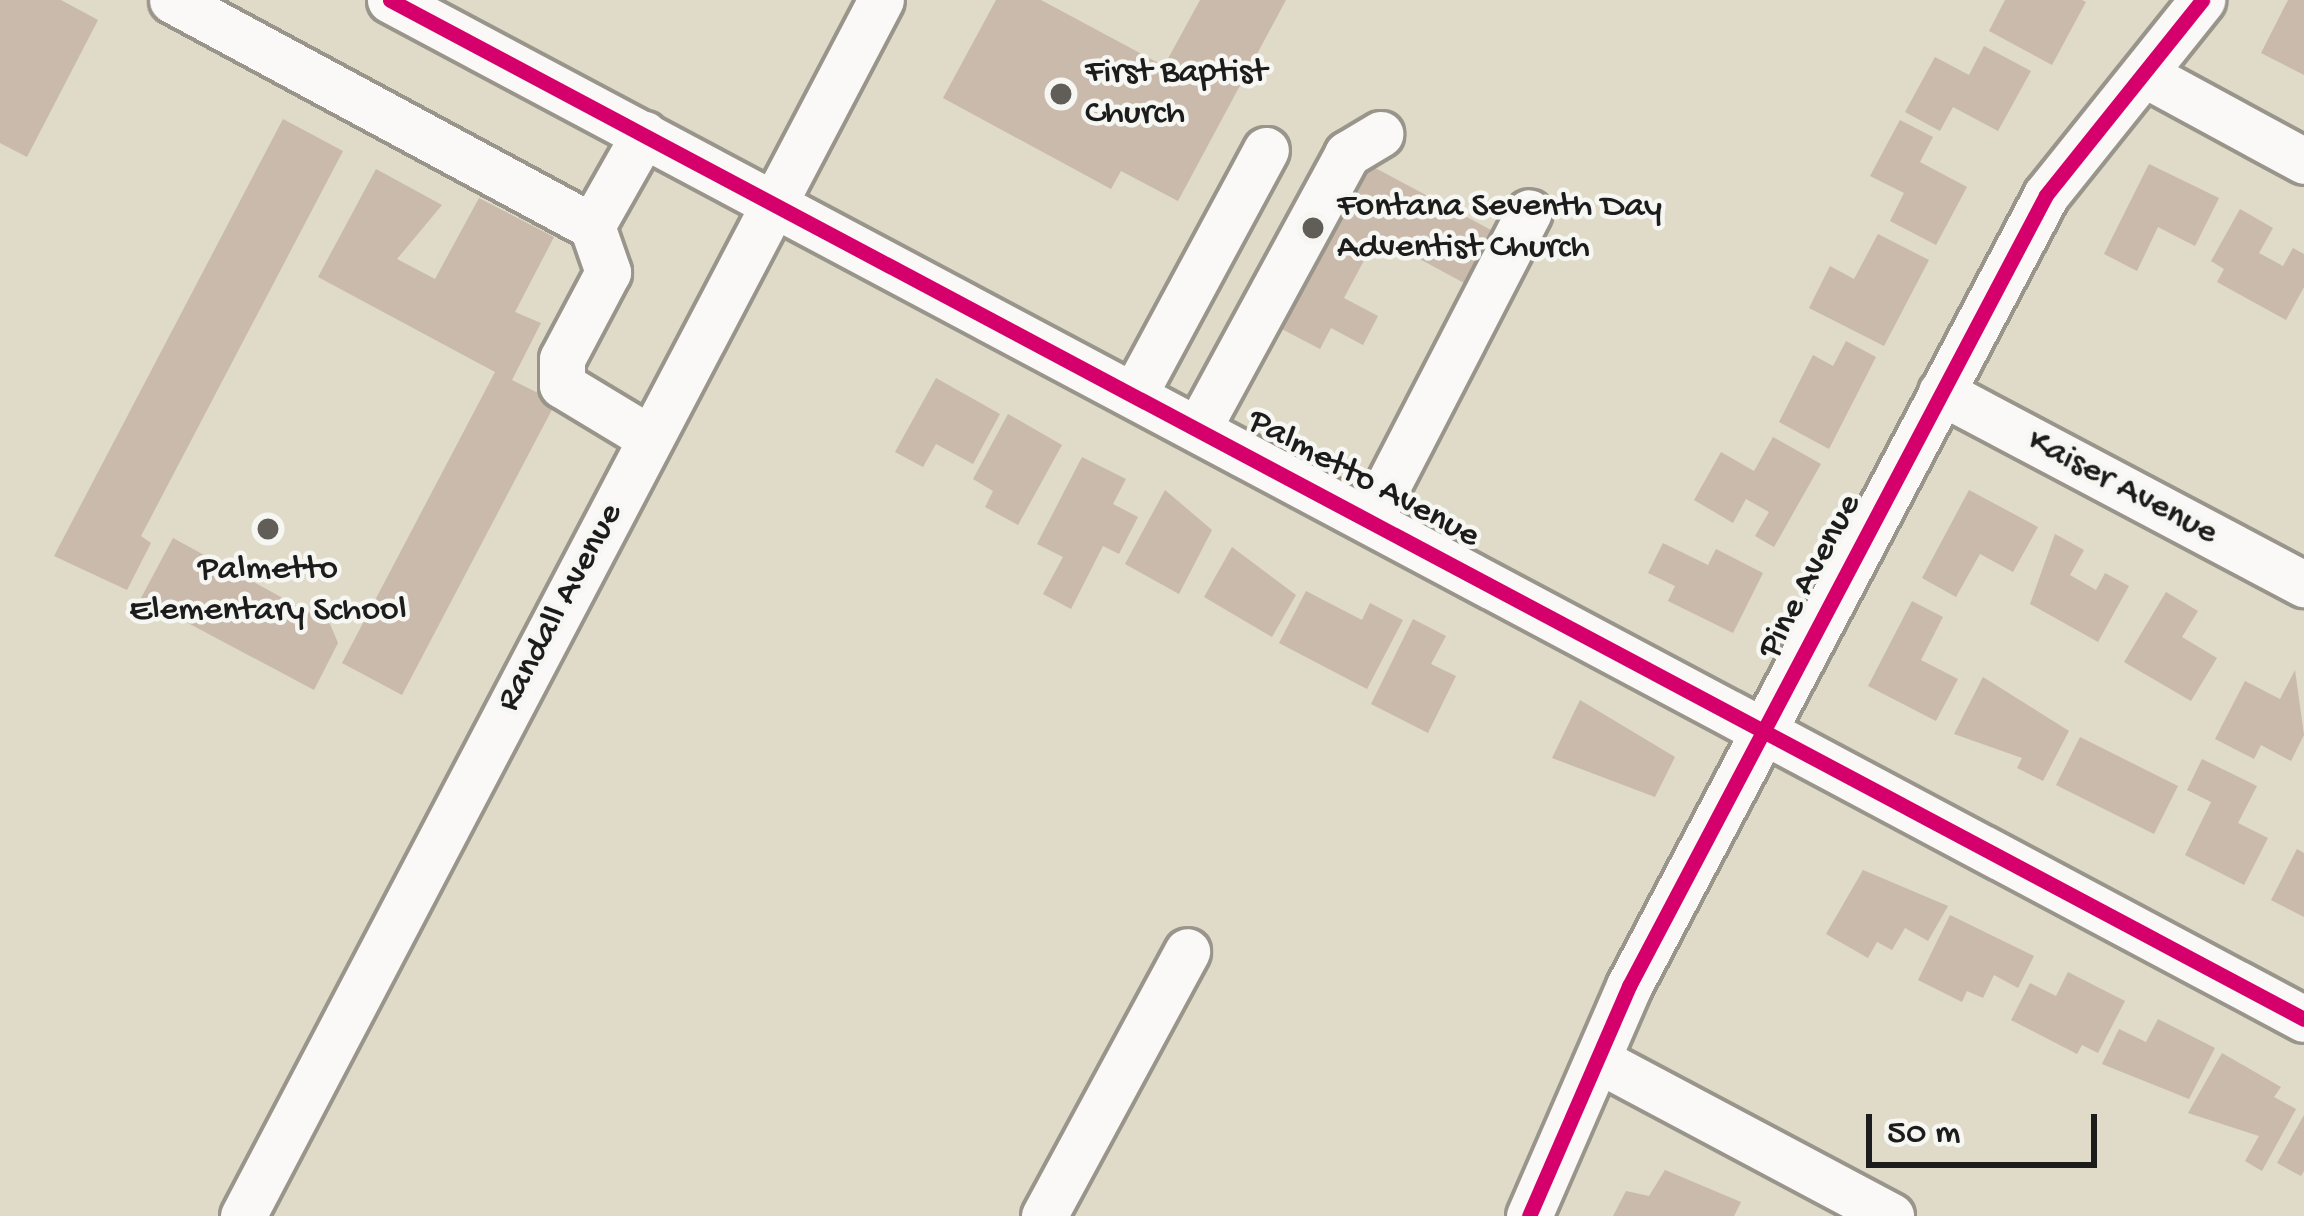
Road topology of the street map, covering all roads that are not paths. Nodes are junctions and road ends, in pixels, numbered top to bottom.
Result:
1 (172, 0) edge
2 (390, 0) edge
3 (880, 0) edge
4 (2202, 0) edge
5 (2144, 74) junction
6 (644, 134) junction
7 (1380, 134) dead end
8 (1266, 150) dead end
9 (2304, 161) edge
10 (773, 202) junction
11 (1529, 212) dead end
12 (592, 226) junction
13 (1941, 392) junction
14 (1136, 393) junction
15 (1199, 427) junction
16 (650, 438) junction
17 (1372, 518) junction
18 (2304, 584) edge
19 (1767, 728) junction
20 (1186, 951) dead end
21 (2304, 1019) edge
22 (1598, 1060) junction
23 (243, 1216) edge
24 (1044, 1216) edge
25 (1529, 1216) edge
26 (1891, 1216) edge

1 - 12 street
2 - 6 street, Palmetto Avenue
3 - 10 street, Randall Avenue
4 - 5 street, Pine Avenue
5 - 9 street
5 - 13 street, Pine Avenue
6 - 10 street, Palmetto Avenue
6 - 12 street
7 - 15 street
8 - 14 street
10 - 14 street, Palmetto Avenue
10 - 16 street, Randall Avenue
11 - 17 street
12 - 16 street
13 - 18 street, Kaiser Avenue
13 - 19 street, Pine Avenue
14 - 15 street, Palmetto Avenue
15 - 17 street, Palmetto Avenue
16 - 23 street, Randall Avenue
17 - 19 street, Palmetto Avenue
19 - 21 street, Palmetto Avenue
19 - 22 street, Pine Avenue
20 - 24 street
22 - 25 street, Pine Avenue
22 - 26 street

